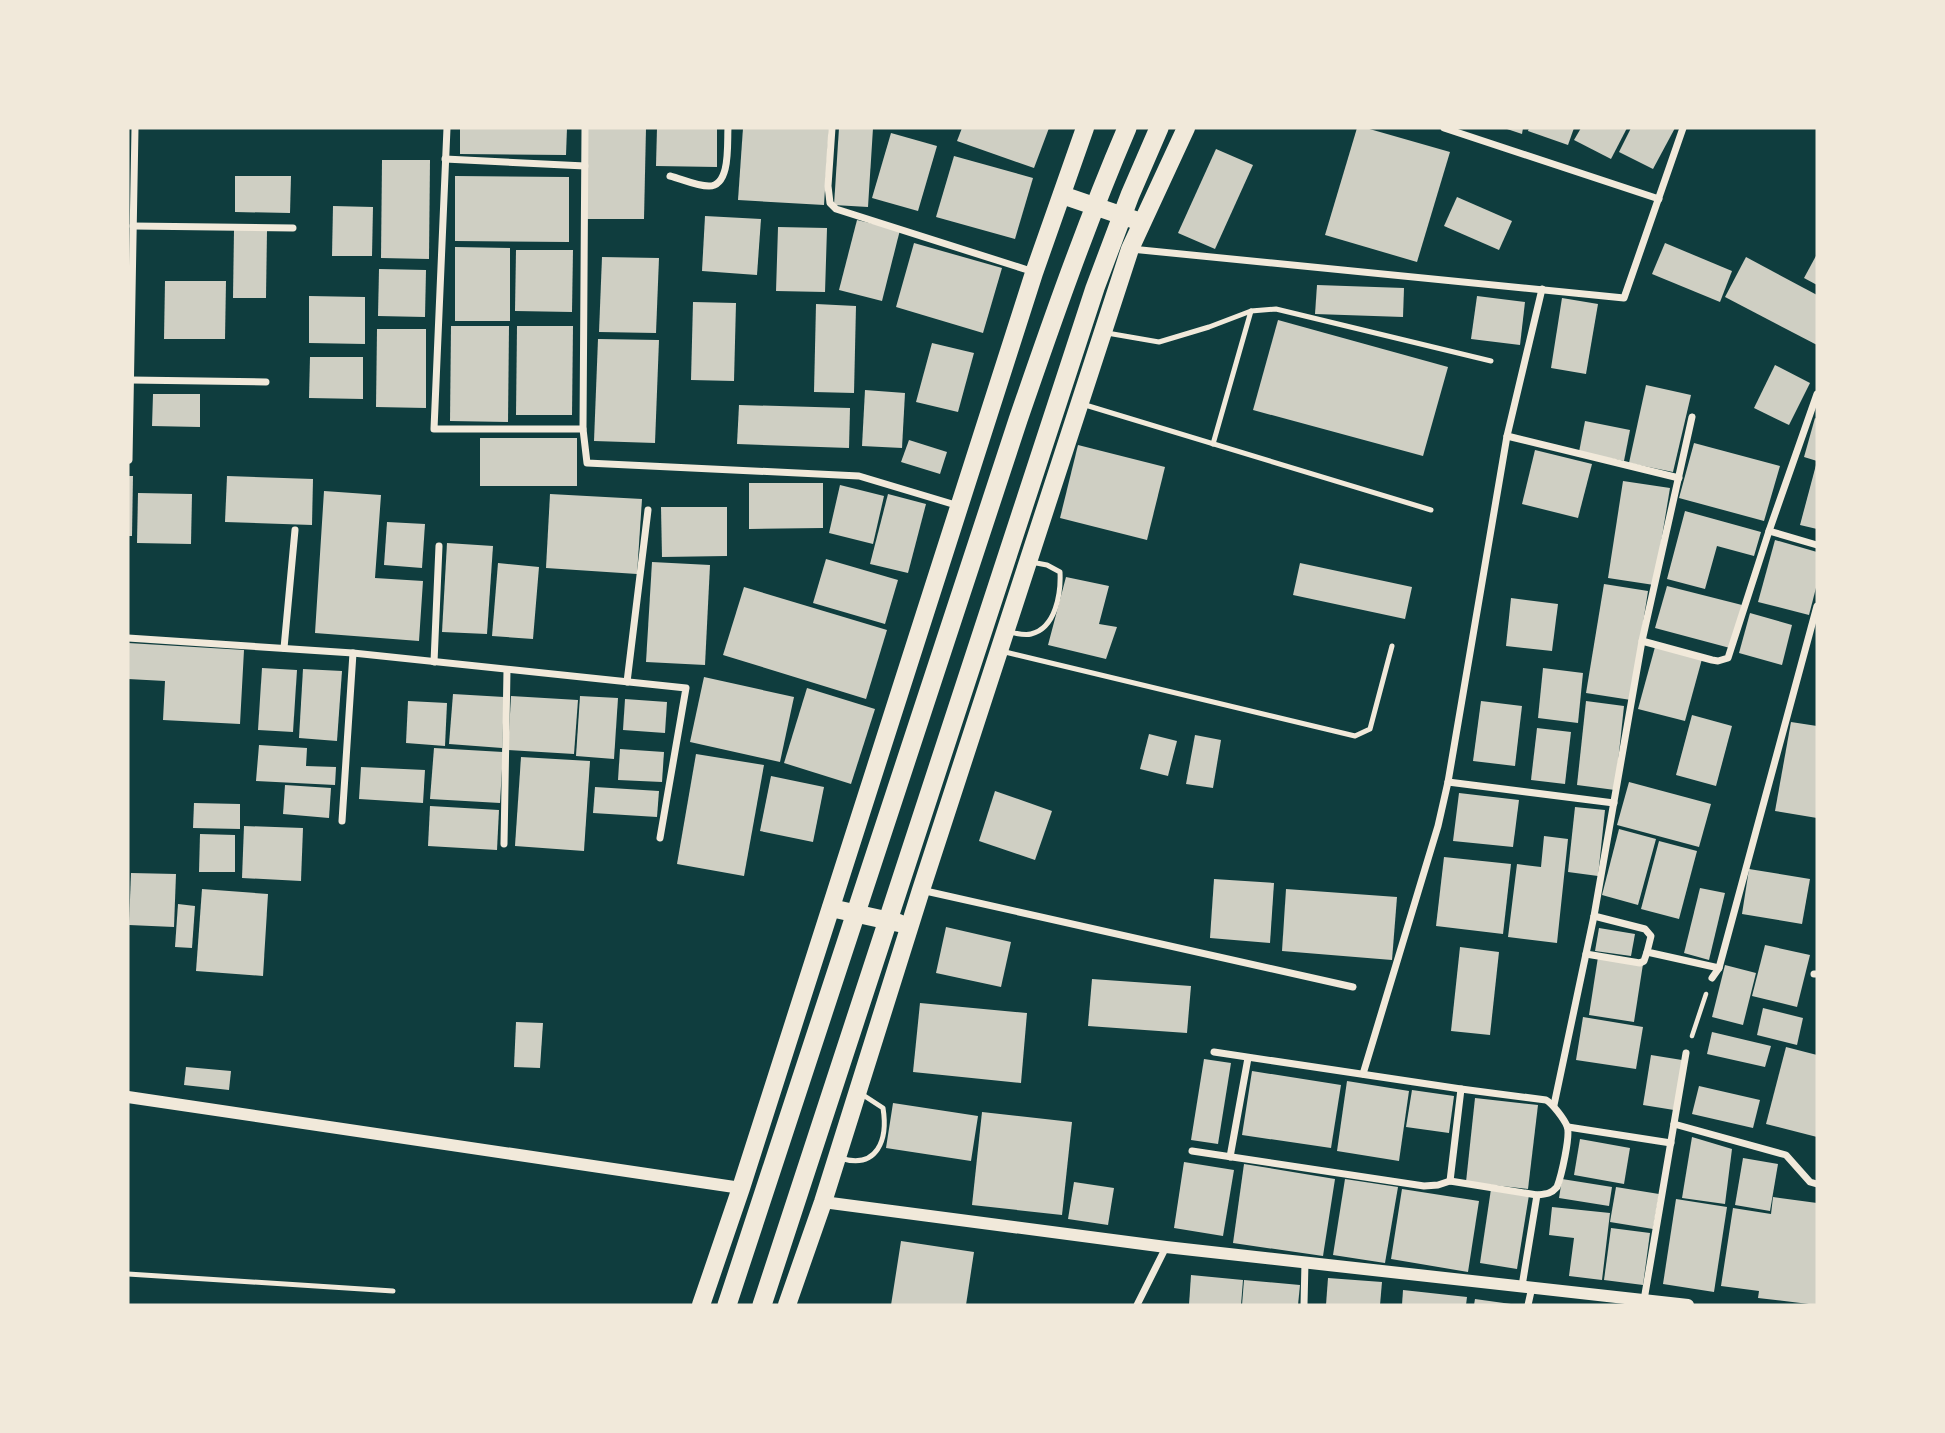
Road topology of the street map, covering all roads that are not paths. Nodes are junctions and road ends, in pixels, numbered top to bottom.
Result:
1 (135, 128) edge
2 (447, 128) edge
3 (585, 128) edge
4 (728, 128) edge
5 (832, 128) edge
6 (1085, 128) edge
7 (1127, 128) edge
8 (1159, 128) edge
9 (1186, 128) edge
10 (1444, 128) edge
11 (1683, 128) edge
12 (445, 159) junction
13 (585, 166) junction
14 (670, 176) dead end
15 (1062, 195) junction
16 (1659, 199) junction
17 (1142, 223) junction
18 (133, 226) junction
19 (293, 229) dead end
20 (1130, 249) junction
21 (1034, 273) junction
22 (1542, 289) junction
23 (1251, 311) junction
24 (1103, 332) junction
25 (1491, 361) dead end
26 (131, 380) junction
27 (266, 382) dead end
28 (1817, 394) edge
29 (1079, 404) junction
30 (1692, 417) dead end
31 (583, 429) junction
32 (1507, 436) junction
33 (1213, 444) junction
34 (128, 459) edge
35 (1679, 478) junction
36 (960, 506) junction
37 (648, 510) dead end
38 (1431, 510) dead end
39 (295, 530) dead end
40 (1769, 531) junction
41 (1817, 545) edge
42 (439, 546) dead end
43 (1028, 562) junction
44 (1817, 606) edge
45 (1004, 632) junction
46 (128, 638) edge
47 (1643, 640) junction
48 (1392, 646) dead end
49 (284, 649) junction
50 (998, 650) junction
51 (353, 653) junction
52 (433, 662) junction
53 (507, 670) junction
54 (627, 682) junction
55 (1448, 782) junction
56 (1614, 803) junction
57 (342, 821) dead end
58 (660, 838) dead end
59 (505, 844) dead end
60 (921, 890) junction
61 (831, 908) junction
62 (1594, 916) junction
63 (909, 926) junction
64 (1647, 952) junction
65 (1586, 954) junction
66 (1719, 968) junction
67 (1712, 978) road end
68 (1353, 987) dead end
69 (1214, 1052) dead end
70 (1686, 1053) road end
71 (1248, 1058) junction
72 (1363, 1074) junction
73 (1461, 1089) junction
74 (857, 1092) junction
75 (128, 1097) edge
76 (1554, 1105) junction
77 (1674, 1124) junction
78 (1568, 1127) junction
79 (1671, 1143) junction
80 (1192, 1151) dead end
81 (837, 1157) junction
82 (1230, 1157) junction
83 (1450, 1181) junction
84 (1817, 1184) edge
85 (741, 1188) junction
86 (1537, 1195) junction
87 (822, 1202) junction
88 (1166, 1247) junction
89 (1305, 1262) junction
90 (128, 1274) edge
91 (1527, 1287) junction
92 (393, 1291) dead end
93 (1644, 1300) junction
94 (701, 1305) edge
95 (727, 1305) edge
96 (762, 1305) edge
97 (787, 1305) edge
98 (1137, 1305) edge
99 (1304, 1305) edge
100 (1528, 1305) edge
101 (1688, 1305) edge

1 - 18 street
2 - 12 street
3 - 13 street
4 - 14 street
5 - 21 street
6 - 15 main road
7 - 95 highway
8 - 96 highway
9 - 17 main road
10 - 16 street
11 - 16 street
12 - 13 street
12 - 31 street
13 - 31 street
15 - 17 main road
15 - 21 main road
16 - 22 street
17 - 20 main road
18 - 19 street
18 - 26 street
20 - 22 street
20 - 24 main road
21 - 36 main road
22 - 32 street
23 - 24 lane
23 - 25 lane
23 - 33 lane
24 - 29 main road
26 - 27 street
26 - 34 street
28 - 40 street
29 - 33 lane
29 - 43 main road
30 - 35 street
31 - 36 street
32 - 35 street
32 - 55 street
33 - 38 lane
35 - 47 street
36 - 61 main road
37 - 54 street
39 - 49 street
40 - 41 street
40 - 47 street
42 - 52 street
43 - 45 main road
43 - 45 lane
44 - 66 street
45 - 50 main road
46 - 49 street
47 - 56 street
48 - 50 lane
49 - 51 street
50 - 60 main road
51 - 52 street
51 - 57 street
52 - 53 street
53 - 54 street
53 - 59 street
54 - 58 street
55 - 56 street
55 - 72 street
56 - 62 street
60 - 63 main road
60 - 68 street
61 - 63 main road
61 - 85 main road
62 - 64 street
62 - 65 street
63 - 74 main road
64 - 65 street
64 - 66 street
65 - 76 street
66 - 67 street
69 - 71 street
70 - 77 street
71 - 72 street
71 - 82 street
72 - 73 street
73 - 76 street
73 - 83 street
74 - 81 main road
74 - 81 lane
75 - 85 street
76 - 78 street
77 - 79 street
77 - 84 street
78 - 79 street
78 - 86 street
79 - 93 street
80 - 82 street
81 - 87 main road
82 - 83 street
83 - 86 street
85 - 94 main road
86 - 91 street
87 - 88 street
87 - 97 main road
88 - 89 street
88 - 98 street
89 - 91 street
89 - 99 street
90 - 92 lane
91 - 93 street
91 - 100 street
93 - 101 street

